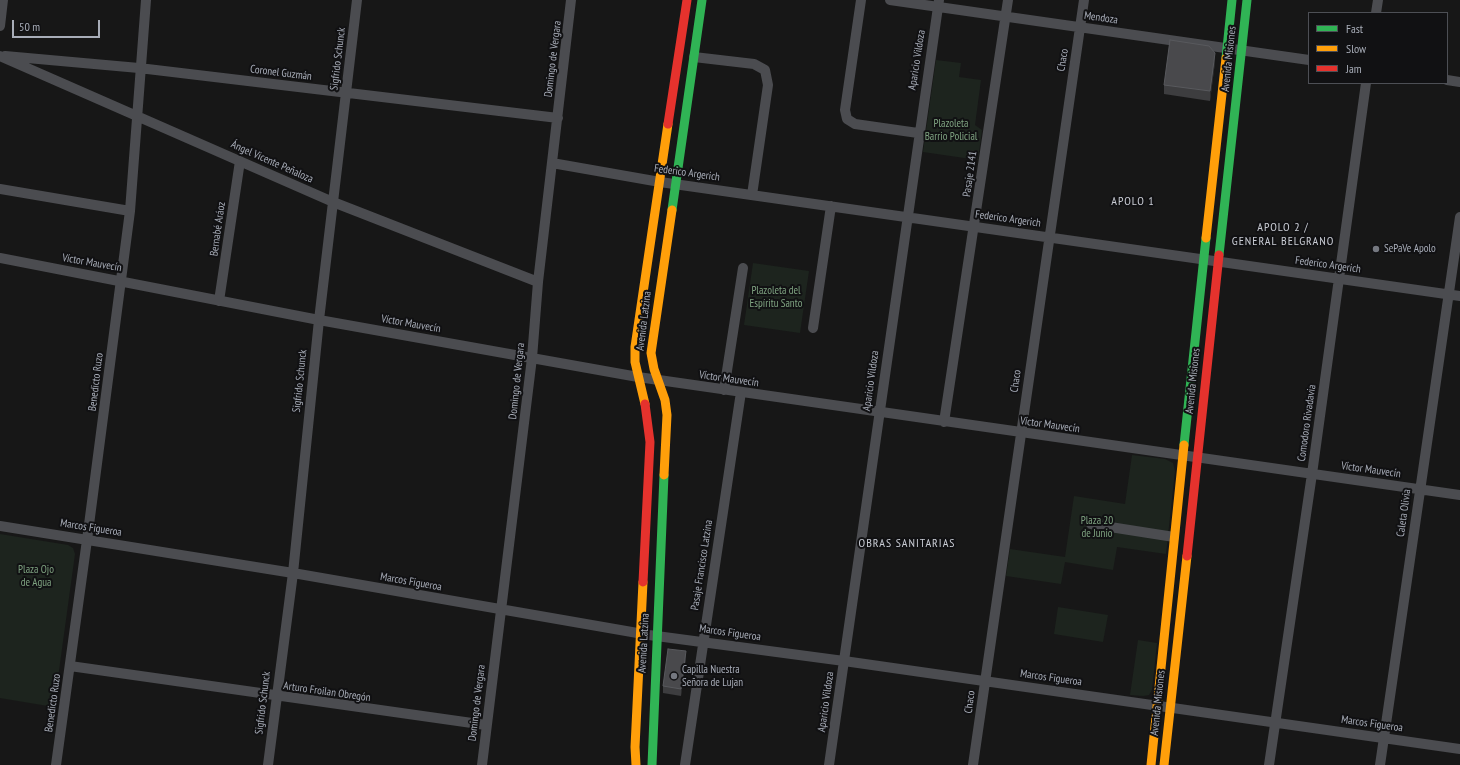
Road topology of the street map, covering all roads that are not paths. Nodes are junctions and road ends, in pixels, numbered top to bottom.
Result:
1 (3, 0) edge
2 (146, 0) edge
3 (357, 0) edge
4 (571, 0) edge
5 (687, 0) edge
6 (702, 0) edge
7 (860, 0) edge
8 (890, 0) edge
9 (1008, 0) edge
10 (1084, 0) edge
11 (1232, 0) edge
12 (1247, 0) edge
13 (1378, 0) edge
14 (938, 3) edge
15 (1376, 12) edge
16 (1005, 16) junction
17 (0, 26) edge
18 (1080, 27) junction
19 (1227, 48) junction
20 (1242, 50) junction
21 (0, 56) edge
22 (694, 56) junction
23 (1308, 60) edge
24 (139, 68) junction
25 (1448, 80) edge
26 (1460, 82) edge
27 (1366, 84) edge
28 (346, 93) junction
29 (137, 115) junction
30 (558, 118) junction
31 (918, 133) junction
32 (240, 161) junction
33 (552, 163) junction
34 (660, 182) junction
35 (675, 184) junction
36 (0, 189) edge
37 (752, 195) junction
38 (333, 202) junction
39 (831, 206) junction
40 (130, 211) junction
41 (907, 217) junction
42 (1460, 217) edge
43 (974, 226) junction
44 (1048, 237) junction
45 (0, 258) edge
46 (1203, 260) junction
47 (1219, 263) junction
48 (743, 268) dead end
49 (1338, 278) junction
50 (121, 280) junction
51 (538, 282) junction
52 (1449, 294) junction
53 (1460, 296) edge
54 (219, 301) junction
55 (319, 320) junction
56 (813, 328) dead end
57 (532, 358) junction
58 (638, 377) junction
59 (659, 381) junction
60 (724, 390) junction
61 (741, 392) junction
62 (879, 412) junction
63 (944, 422) junction
64 (1021, 432) junction
65 (1183, 456) junction
66 (1197, 458) junction
67 (1312, 474) junction
68 (1419, 490) junction
69 (1460, 495) edge
70 (1091, 524) dead end
71 (0, 526) edge
72 (1174, 536) junction
73 (87, 540) junction
74 (293, 573) junction
75 (502, 610) junction
76 (640, 634) junction
77 (657, 636) junction
78 (702, 642) junction
79 (844, 661) junction
80 (70, 666) junction
81 (984, 681) junction
82 (276, 697) junction
83 (1157, 705) junction
84 (1170, 707) junction
85 (1274, 722) junction
86 (486, 725) junction
87 (1384, 738) junction
88 (1460, 749) edge
89 (56, 765) edge
90 (268, 765) edge
91 (482, 765) edge
92 (636, 765) edge
93 (652, 765) edge
94 (684, 765) edge
95 (829, 765) edge
96 (973, 765) edge
97 (1151, 765) edge
98 (1164, 765) edge
99 (1269, 765) edge
100 (1380, 765) edge

1 - 17 street
2 - 24 street, Benedicto Ruzo
3 - 28 street, Sigfrido Schunck
4 - 30 street, Domingo de Vergara
5 - 34 street, Avenida Latzina
6 - 22 street, Avenida Latzina
7 - 31 street
8 - 14 street, Mendoza
9 - 16 street, Pasaje 2141
10 - 18 street, Chaco
11 - 19 street, Avenida Misiones
12 - 20 street, Avenida Misiones
13 - 15 street
14 - 16 street, Mendoza
14 - 31 street, Aparicio Vildoza
16 - 18 street, Mendoza
16 - 43 street, Pasaje 2141
18 - 19 street, Mendoza
18 - 44 street, Chaco
19 - 20 street, Mendoza
19 - 46 street, Avenida Misiones
20 - 23 street, Mendoza
20 - 47 street, Avenida Misiones
21 - 24 street, Coronel Guzmán
21 - 29 street, Ángel Vicente Peñaloza
22 - 35 street, Avenida Latzina
22 - 37 street
24 - 28 street, Coronel Guzmán
24 - 29 street, Benedicto Ruzo
25 - 26 street
27 - 49 street, Comodoro Rivadavia
28 - 30 street, Coronel Guzmán
28 - 38 street, Sigfrido Schunck
29 - 32 street, Ángel Vicente Peñaloza
29 - 40 street, Benedicto Ruzo
30 - 33 street, Domingo de Vergara
31 - 41 street, Aparicio Vildoza
32 - 38 street, Ángel Vicente Peñaloza
32 - 54 street, Bernabé Aráoz
33 - 34 street, Federico Argerich
33 - 51 street, Domingo de Vergara
34 - 35 street, Federico Argerich
34 - 58 street, Avenida Latzina
35 - 37 street, Federico Argerich
35 - 59 street, Avenida Latzina
36 - 40 street
37 - 39 street, Federico Argerich
38 - 51 street, Ángel Vicente Peñaloza
38 - 55 street, Sigfrido Schunck
39 - 41 street, Federico Argerich
39 - 56 street
40 - 50 street, Benedicto Ruzo
41 - 43 street, Federico Argerich
41 - 62 street, Aparicio Vildoza
42 - 52 street, Caleta Olivia
43 - 44 street, Federico Argerich
43 - 63 street, Pasaje 2141
44 - 46 street, Federico Argerich
44 - 64 street, Chaco
45 - 50 street, Víctor Mauvecín
46 - 47 street, Federico Argerich
46 - 65 street, Avenida Misiones
47 - 49 street, Federico Argerich
47 - 66 street, Avenida Misiones
48 - 60 street
49 - 52 street, Federico Argerich
49 - 67 street, Comodoro Rivadavia
50 - 54 street, Víctor Mauvecín
50 - 73 street, Benedicto Ruzo
51 - 57 street, Domingo de Vergara
52 - 53 street, Federico Argerich
52 - 68 street, Caleta Olivia
54 - 55 street, Víctor Mauvecín
55 - 57 street, Víctor Mauvecín
55 - 74 street, Sigfrido Schunck
57 - 58 street, Víctor Mauvecín
57 - 75 street, Domingo de Vergara
58 - 59 street, Víctor Mauvecín
58 - 76 street, Avenida Latzina
59 - 60 street, Víctor Mauvecín
59 - 77 street, Avenida Latzina
60 - 61 street, Víctor Mauvecín
61 - 62 street, Víctor Mauvecín
61 - 78 street, Pasaje Francisco Latzina
62 - 63 street, Víctor Mauvecín
62 - 79 street, Aparicio Vildoza
63 - 64 street, Víctor Mauvecín
64 - 65 street, Víctor Mauvecín
64 - 81 street, Chaco
65 - 66 street, Víctor Mauvecín
65 - 72 street, Avenida Misiones
66 - 67 street, Víctor Mauvecín
66 - 84 street, Avenida Misiones
67 - 68 street, Víctor Mauvecín
67 - 85 street, Comodoro Rivadavia
68 - 69 street, Víctor Mauvecín
68 - 87 street, Caleta Olivia
70 - 72 street
71 - 73 street, Marcos Figueroa
72 - 83 street, Avenida Misiones
73 - 74 street, Marcos Figueroa
73 - 80 street, Benedicto Ruzo
74 - 75 street, Marcos Figueroa
74 - 82 street, Sigfrido Schunck
75 - 76 street, Marcos Figueroa
75 - 86 street, Domingo de Vergara
76 - 77 street, Marcos Figueroa
76 - 92 street, Avenida Latzina
77 - 78 street, Marcos Figueroa
77 - 93 street, Avenida Latzina
78 - 79 street, Marcos Figueroa
78 - 94 street, Pasaje Francisco Latzina
79 - 81 street, Marcos Figueroa
79 - 95 street, Aparicio Vildoza
80 - 82 street, Arturo Froilan Obregón
80 - 89 street, Benedicto Ruzo
81 - 83 street, Marcos Figueroa
81 - 96 street, Chaco
82 - 86 street, Arturo Froilan Obregón
82 - 90 street, Sigfrido Schunck
83 - 84 street, Marcos Figueroa
83 - 97 street, Avenida Misiones
84 - 85 street, Marcos Figueroa
84 - 98 street, Avenida Misiones
85 - 87 street, Marcos Figueroa
85 - 99 street, Comodoro Rivadavia
86 - 91 street, Domingo de Vergara
87 - 88 street, Marcos Figueroa
87 - 100 street, Caleta Olivia

